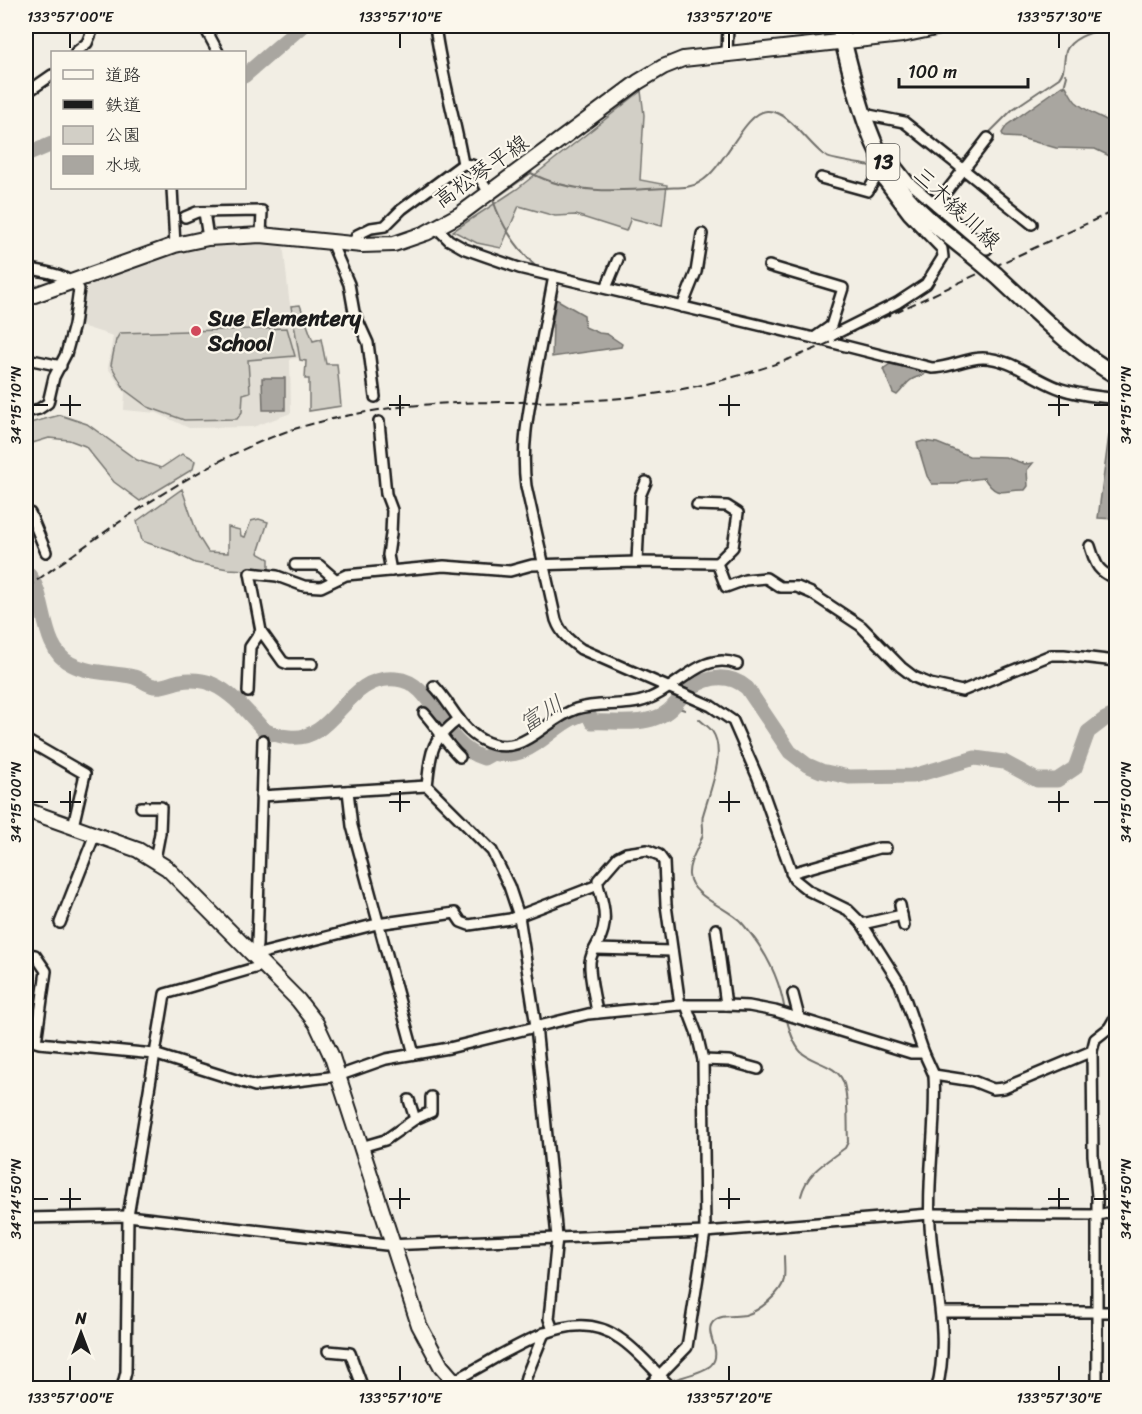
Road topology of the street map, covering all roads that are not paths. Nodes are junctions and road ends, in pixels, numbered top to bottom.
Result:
1 (94, 26) edge
2 (204, 26) edge
3 (435, 26) edge
4 (728, 26) edge
5 (840, 26) edge
6 (945, 26) edge
7 (844, 41) junction
8 (77, 51) edge
9 (217, 51) edge
10 (727, 54) junction
11 (51, 76) edge
12 (26, 93) edge
13 (864, 114) junction
14 (988, 138) dead end
15 (463, 165) junction
16 (883, 169) junction
17 (964, 171) junction
18 (821, 178) dead end
19 (172, 189) edge
20 (489, 193) junction
21 (936, 205) junction
22 (204, 212) junction
23 (185, 217) dead end
24 (1032, 224) dead end
25 (438, 228) junction
26 (702, 234) dead end
27 (261, 235) junction
28 (207, 238) junction
29 (331, 242) junction
30 (353, 244) junction
31 (175, 245) junction
32 (985, 256) junction
33 (618, 259) dead end
34 (769, 266) dead end
35 (26, 268) edge
36 (554, 276) junction
37 (73, 281) junction
38 (606, 288) junction
39 (26, 298) edge
40 (682, 307) junction
41 (819, 339) junction
42 (32, 360) dead end
43 (61, 366) junction
44 (1116, 375) edge
45 (375, 397) dead end
46 (1116, 399) edge
47 (26, 412) edge
48 (379, 422) dead end
49 (646, 482) dead end
50 (697, 505) dead end
51 (26, 512) edge
52 (1090, 546) dead end
53 (46, 552) dead end
54 (638, 562) junction
55 (717, 562) junction
56 (544, 564) junction
57 (295, 565) dead end
58 (390, 571) junction
59 (334, 579) junction
60 (1116, 579) edge
61 (261, 631) junction
62 (1116, 661) edge
63 (737, 663) dead end
64 (312, 664) dead end
65 (434, 686) dead end
66 (669, 688) junction
67 (248, 692) dead end
68 (424, 713) dead end
69 (458, 720) junction
70 (442, 732) junction
71 (262, 740) dead end
72 (28, 742) edge
73 (26, 753) edge
74 (460, 757) dead end
75 (427, 786) junction
76 (348, 791) junction
77 (261, 796) junction
78 (141, 807) dead end
79 (26, 810) edge
80 (73, 826) junction
81 (95, 834) junction
82 (886, 848) dead end
83 (155, 860) junction
84 (791, 873) junction
85 (598, 885) junction
86 (519, 916) junction
87 (60, 923) dead end
88 (377, 924) junction
89 (862, 924) junction
90 (904, 926) dead end
91 (716, 929) dead end
92 (594, 949) junction
93 (672, 951) junction
94 (26, 954) edge
95 (260, 960) junction
96 (793, 994) dead end
97 (683, 1005) junction
98 (726, 1005) junction
99 (597, 1013) junction
100 (790, 1015) junction
101 (1116, 1016) edge
102 (536, 1026) junction
103 (1113, 1028) edge
104 (26, 1034) edge
105 (36, 1042) junction
106 (1092, 1051) junction
107 (924, 1053) junction
108 (154, 1054) junction
109 (414, 1054) junction
110 (703, 1060) junction
111 (758, 1069) dead end
112 (934, 1075) junction
113 (338, 1076) junction
114 (431, 1097) dead end
115 (409, 1100) dead end
116 (415, 1119) junction
117 (361, 1147) junction
118 (1116, 1211) edge
119 (930, 1214) junction
120 (1098, 1215) junction
121 (128, 1216) junction
122 (26, 1218) edge
123 (705, 1232) junction
124 (557, 1237) junction
125 (393, 1244) junction
126 (941, 1312) junction
127 (1098, 1312) junction
128 (1116, 1312) edge
129 (548, 1331) junction
130 (328, 1351) dead end
131 (666, 1383) edge
132 (456, 1385) edge
133 (122, 1389) edge
134 (363, 1389) edge
135 (440, 1389) edge
136 (524, 1389) edge
137 (647, 1389) edge
138 (938, 1389) edge
139 (1097, 1389) edge

1 - 8 street
2 - 9 street
3 - 15 street
4 - 10 street
5 - 7 main road, 三木綾川線 / 13
6 - 7 main road, 高松琴平線
7 - 10 main road, 高松琴平線
7 - 13 main road, 三木綾川線 / 13
10 - 20 main road, 高松琴平線
11 - 12 street
13 - 16 main road, 三木綾川線 / 13
13 - 17 street
14 - 17 street
15 - 20 street
15 - 30 street
16 - 18 street
16 - 21 street
16 - 32 main road, 三木綾川線 / 13
16 - 41 street
17 - 21 street
17 - 24 street
19 - 31 street
20 - 25 main road, 高松琴平線
21 - 32 street
22 - 23 street
22 - 27 street
22 - 28 street
25 - 30 main road, 高松琴平線
25 - 36 street
26 - 40 street
27 - 28 main road, 高松琴平線
27 - 29 main road, 高松琴平線
28 - 31 main road, 高松琴平線
29 - 30 main road, 高松琴平線
29 - 45 street
31 - 37 main road, 高松琴平線
32 - 44 main road, 三木綾川線 / 13, bridge
33 - 38 street
34 - 41 street
35 - 37 street
36 - 38 street
36 - 56 street
37 - 39 main road, 高松琴平線
37 - 43 street
38 - 40 street
40 - 41 street
41 - 46 street
42 - 43 street
43 - 47 street
48 - 58 street
49 - 54 street
50 - 55 street
51 - 53 street
52 - 60 street
54 - 55 street
54 - 56 street
55 - 62 street
56 - 58 street
56 - 66 street
57 - 59 street
58 - 59 street
59 - 61 street
61 - 64 street
61 - 67 street
63 - 66 street
65 - 69 street
66 - 69 street
66 - 84 street
68 - 70 street
69 - 70 street
70 - 74 street
70 - 75 street
71 - 77 street
72 - 73 street
72 - 80 street
75 - 76 street
75 - 86 street
76 - 77 street
76 - 88 street
77 - 95 street
78 - 83 street
79 - 80 main road
80 - 81 main road
81 - 83 main road
81 - 87 street
82 - 84 street
83 - 95 main road
84 - 89 street
85 - 86 street
85 - 92 street
85 - 93 street
86 - 88 street
86 - 102 street
88 - 95 street
88 - 109 street
89 - 90 street
89 - 107 street
91 - 98 street
92 - 93 street
92 - 99 street
93 - 97 street
94 - 105 street
95 - 108 street
95 - 113 main road
96 - 100 street
97 - 98 street
97 - 99 street
97 - 110 street
98 - 100 street
99 - 102 street
100 - 107 street
101 - 103 street
102 - 109 street
102 - 124 street
103 - 106 street
104 - 105 street
105 - 108 street
106 - 112 street
106 - 120 street
107 - 112 street
108 - 113 street
108 - 121 street
109 - 113 street
110 - 111 street
110 - 123 street
112 - 119 street
113 - 117 main road
114 - 116 street
115 - 116 street
116 - 117 street
117 - 125 main road
118 - 120 street
119 - 120 street
119 - 123 street
119 - 126 street
120 - 127 street
121 - 122 street
121 - 125 street
121 - 133 street
123 - 124 street
123 - 131 street
124 - 125 street
124 - 129 street
125 - 132 main road
126 - 127 street
126 - 138 street
127 - 128 street
127 - 139 street
129 - 131 street
129 - 132 street
129 - 136 street
130 - 134 street
131 - 137 street
132 - 135 street

